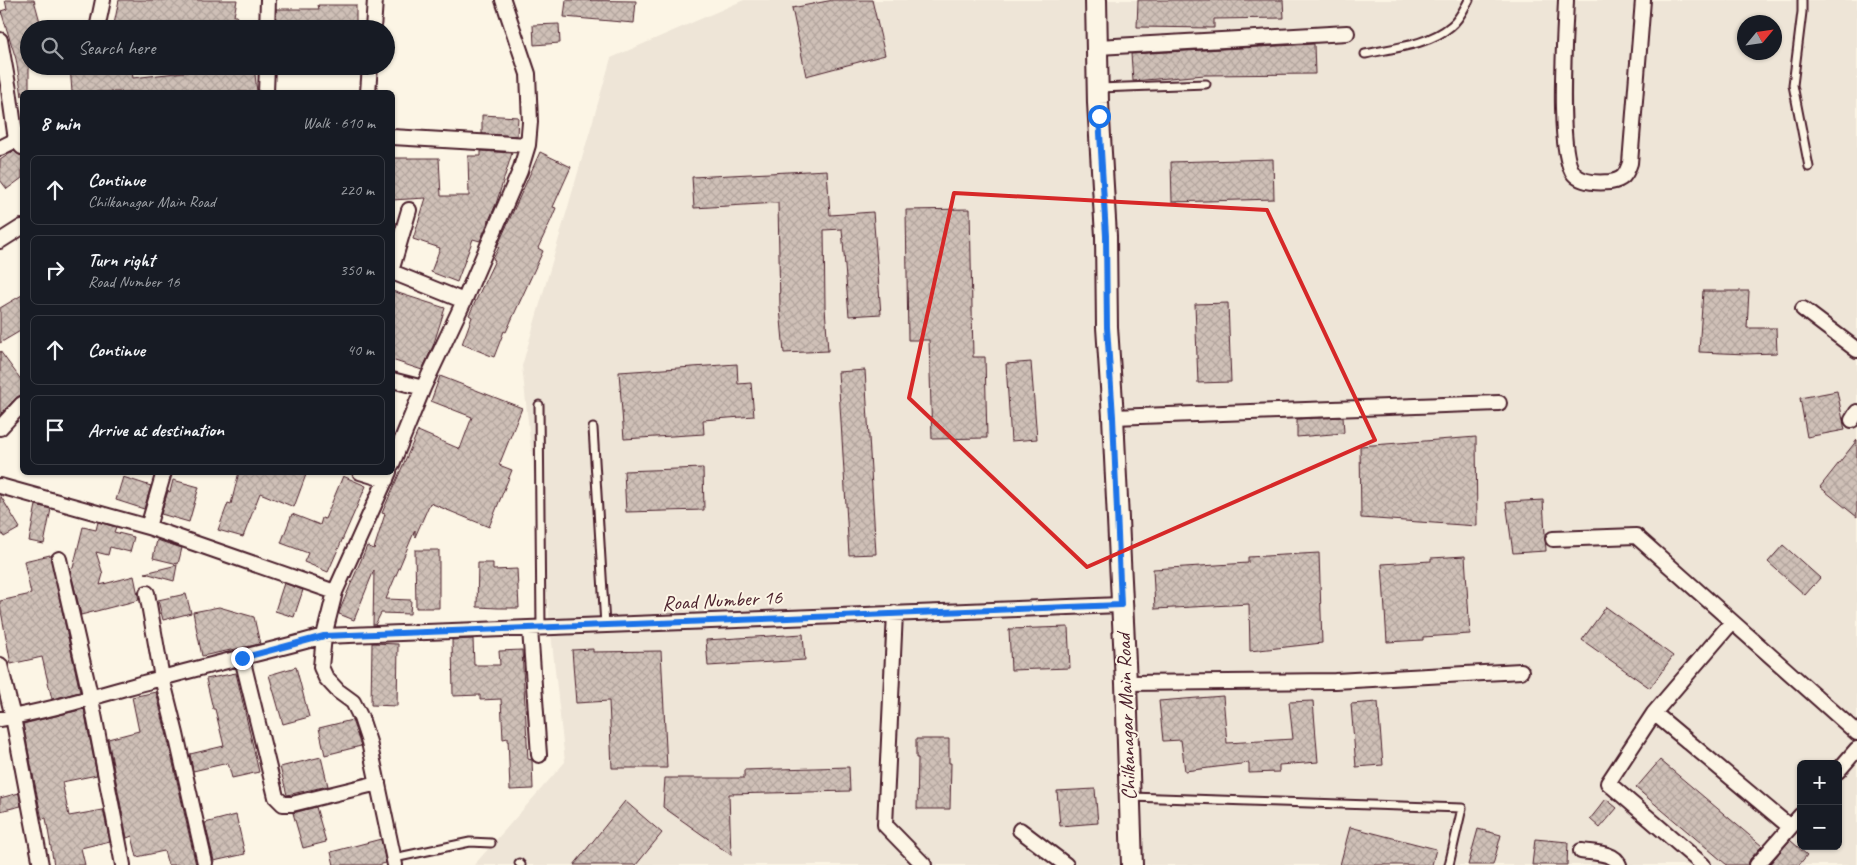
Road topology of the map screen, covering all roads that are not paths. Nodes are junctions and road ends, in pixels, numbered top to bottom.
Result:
1 (102, 0) edge
2 (268, 0) edge
3 (375, 0) edge
4 (503, 0) edge
5 (1096, 0) edge
6 (1469, 0) edge
7 (1566, 0) edge
8 (1643, 0) edge
9 (1802, 0) edge
10 (99, 20) edge
11 (267, 20) edge
12 (374, 20) edge
13 (1347, 33) dead end
14 (0, 40) edge
15 (1098, 47) junction
16 (1365, 54) dead end
17 (3, 71) edge
18 (267, 75) edge
19 (369, 75) edge
20 (1206, 84) dead end
21 (1098, 88) junction
22 (266, 90) edge
23 (368, 90) edge
24 (395, 137) edge
25 (19, 144) edge
26 (528, 145) junction
27 (0, 148) edge
28 (1809, 167) dead end
29 (409, 210) dead end
30 (20, 227) edge
31 (0, 241) edge
32 (395, 259) edge
33 (395, 271) edge
34 (464, 301) junction
35 (1803, 309) dead end
36 (1857, 350) edge
37 (395, 381) edge
38 (423, 388) junction
39 (1499, 403) dead end
40 (539, 405) dead end
41 (20, 406) edge
42 (1113, 417) junction
43 (0, 428) edge
44 (593, 428) dead end
45 (395, 457) edge
46 (163, 475) edge
47 (387, 476) edge
48 (0, 486) edge
49 (148, 527) junction
50 (1553, 539) dead end
51 (59, 559) dead end
52 (335, 592) junction
53 (147, 593) dead end
54 (1121, 605) junction
55 (895, 612) junction
56 (1732, 622) junction
57 (606, 626) junction
58 (535, 629) junction
59 (324, 636) junction
60 (242, 658) junction
61 (0, 665) edge
62 (1521, 672) dead end
63 (162, 678) junction
64 (1126, 683) junction
65 (91, 699) junction
66 (1654, 713) junction
67 (6, 718) edge
68 (1857, 734) edge
69 (1857, 749) edge
70 (539, 755) dead end
71 (1842, 766) edge
72 (378, 783) junction
73 (1129, 797) junction
74 (1797, 819) edge
75 (1790, 827) junction
76 (1020, 830) dead end
77 (491, 843) dead end
78 (1581, 851) dead end
79 (395, 862) edge
80 (205, 863) dead end
81 (41, 865) edge
82 (123, 865) edge
83 (924, 865) edge
84 (1066, 865) edge
85 (1132, 865) edge
86 (1449, 865) edge
87 (1619, 865) edge
88 (1703, 865) edge
89 (1757, 865) edge

1 - 10 street
2 - 11 street
3 - 12 street
4 - 26 street
5 - 15 main road, Chilkanagar Main Road
6 - 16 lane
7 - 8 street
9 - 28 lane
13 - 15 street
14 - 17 street
15 - 21 main road, Chilkanagar Main Road
17 - 25 street
18 - 22 street
19 - 23 street
20 - 21 lane
21 - 42 main road, Chilkanagar Main Road
24 - 26 street
25 - 27 street
26 - 34 street
29 - 32 street
30 - 31 street
33 - 34 street
34 - 38 street
35 - 36 street
37 - 38 street
38 - 45 street
39 - 42 street
40 - 58 lane
41 - 43 street
42 - 54 main road, Chilkanagar Main Road
44 - 57 lane
46 - 49 street
47 - 52 street
48 - 49 street
49 - 52 street
50 - 56 street
51 - 65 street
52 - 59 street
53 - 63 street
54 - 55 street, Road Number 16
54 - 64 main road, Chilkanagar Main Road
55 - 57 street, Road Number 16
55 - 83 street
56 - 66 street
56 - 68 street
57 - 58 street, Road Number 16
58 - 59 street, Road Number 16
58 - 70 street
59 - 60 street, Road Number 16
59 - 72 street
60 - 63 street, Road Number 16
60 - 72 street
61 - 67 street
62 - 64 street
63 - 65 street, Road Number 16
63 - 80 street
64 - 73 main road, Chilkanagar Main Road
65 - 67 street, Road Number 16
65 - 82 street
66 - 75 street
66 - 88 street
67 - 81 street
69 - 71 street
72 - 79 street
73 - 85 main road, Chilkanagar Main Road
73 - 86 lane
74 - 75 street
75 - 89 street
76 - 84 street
77 - 79 lane
78 - 87 street

